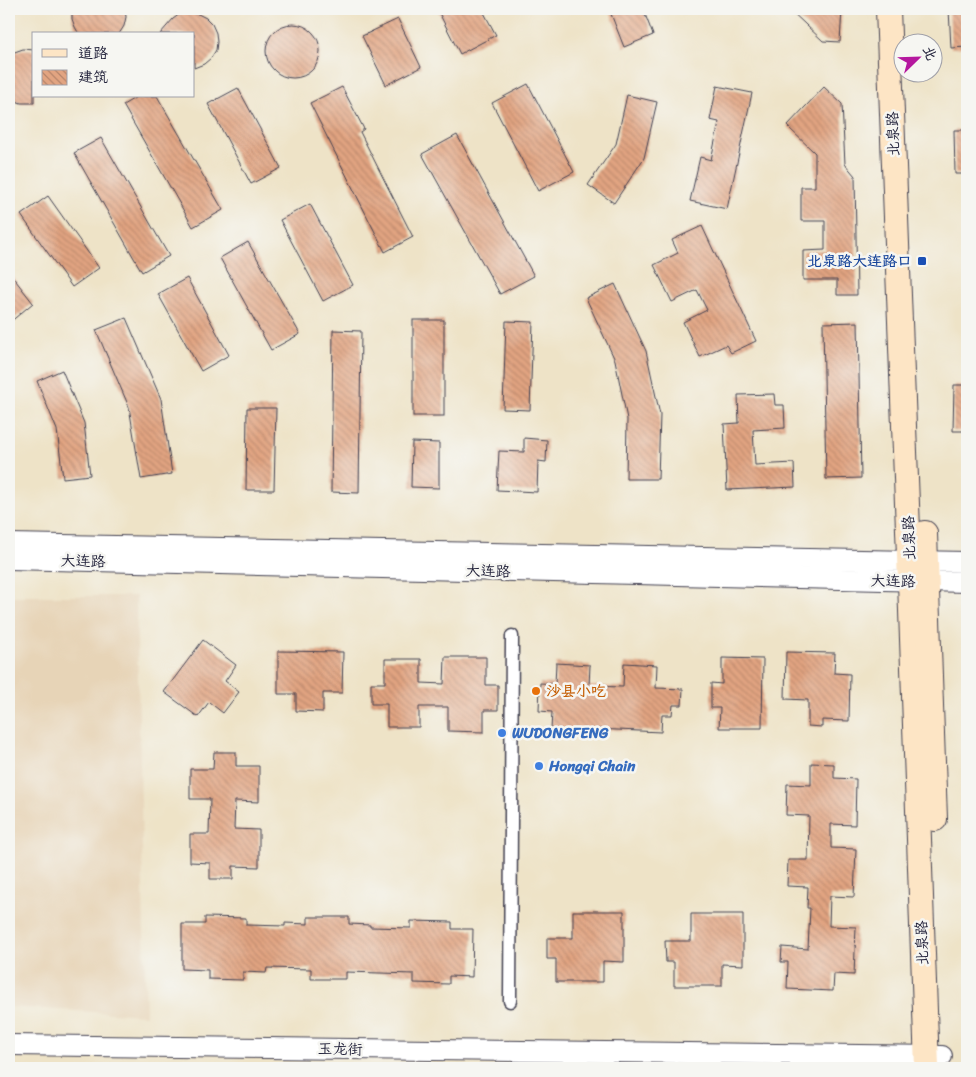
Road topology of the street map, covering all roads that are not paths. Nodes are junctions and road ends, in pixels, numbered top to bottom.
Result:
1 (888, 9) edge
2 (903, 9) edge
3 (904, 32) edge
4 (905, 82) edge
5 (9, 544) edge
6 (9, 559) edge
7 (967, 562) edge
8 (918, 572) junction
9 (967, 582) edge
10 (512, 636) dead end
11 (510, 1001) dead end
12 (9, 1045) edge
13 (934, 1062) edge

1 - 8 main road, 北泉路
2 - 3 main road
4 - 8 main road, 北泉路
5 - 8 street, 大连路
6 - 8 street, 大连路
7 - 8 street, 大连路
8 - 9 street, 大连路
8 - 13 main road, 北泉路
10 - 11 street
12 - 13 street, 玉龙街

